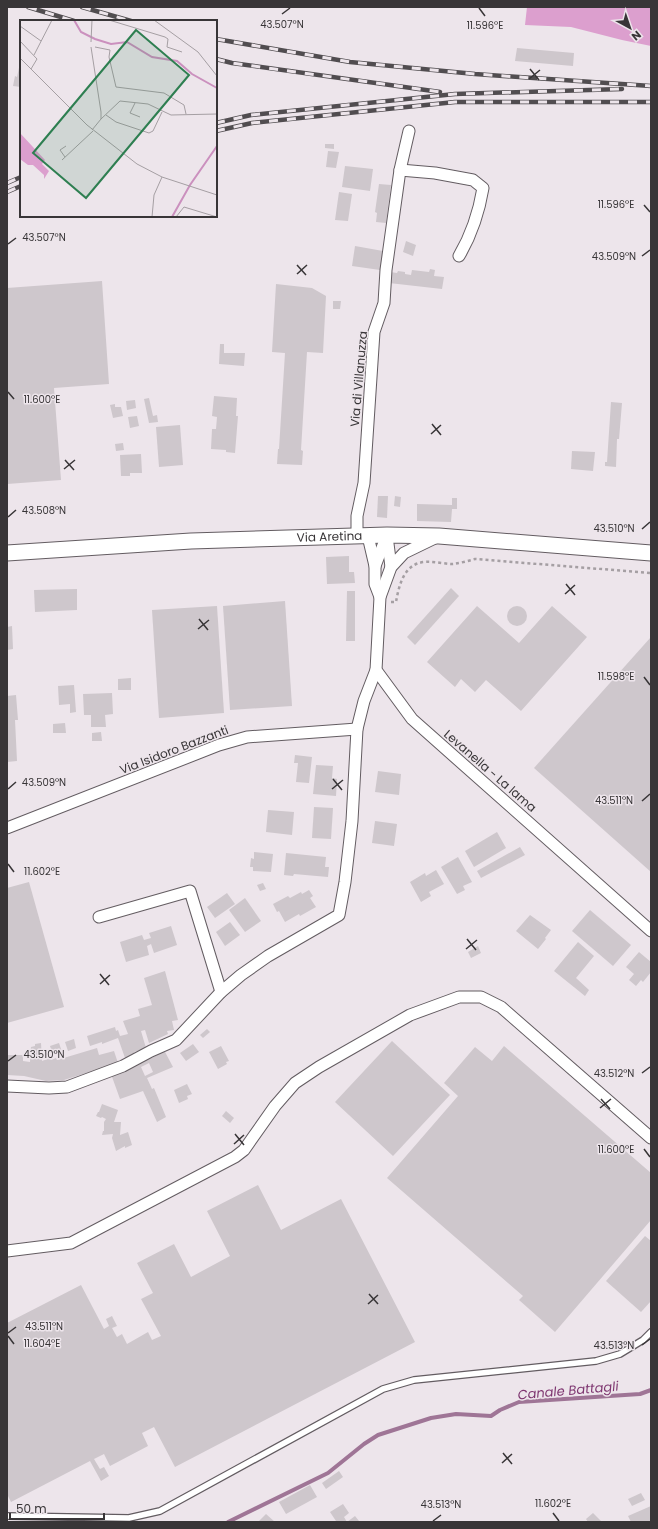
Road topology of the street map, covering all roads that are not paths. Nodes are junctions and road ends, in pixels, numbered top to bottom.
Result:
1 (409, 131) dead end
2 (400, 170) junction
3 (459, 256) dead end
4 (387, 535) junction
5 (362, 536) junction
6 (439, 536) junction
7 (7, 553) edge
8 (651, 553) edge
9 (375, 566) junction
10 (391, 567) junction
11 (380, 599) junction
12 (376, 670) junction
13 (357, 729) junction
14 (7, 828) edge
15 (99, 917) dead end
16 (651, 931) edge
17 (222, 992) junction
18 (7, 1086) edge
19 (651, 1138) edge
20 (7, 1250) edge
21 (651, 1332) edge
22 (7, 1516) edge

1 - 2 street, Via di Villanuzza
2 - 3 street
2 - 5 street, Via di Villanuzza
4 - 5 street, Via Aretina
4 - 6 street, Via Aretina
4 - 9 street
4 - 10 street
5 - 7 street, Via Aretina
5 - 9 street, Via di Villanuzza
6 - 8 street, Via Aretina
6 - 10 street
9 - 11 street
10 - 11 street
11 - 12 street
12 - 13 street
12 - 16 street, Levanella - La lama
13 - 14 street, Via Isidoro Bazzanti
13 - 17 street
15 - 17 street
17 - 18 street
19 - 20 street
21 - 22 lane

